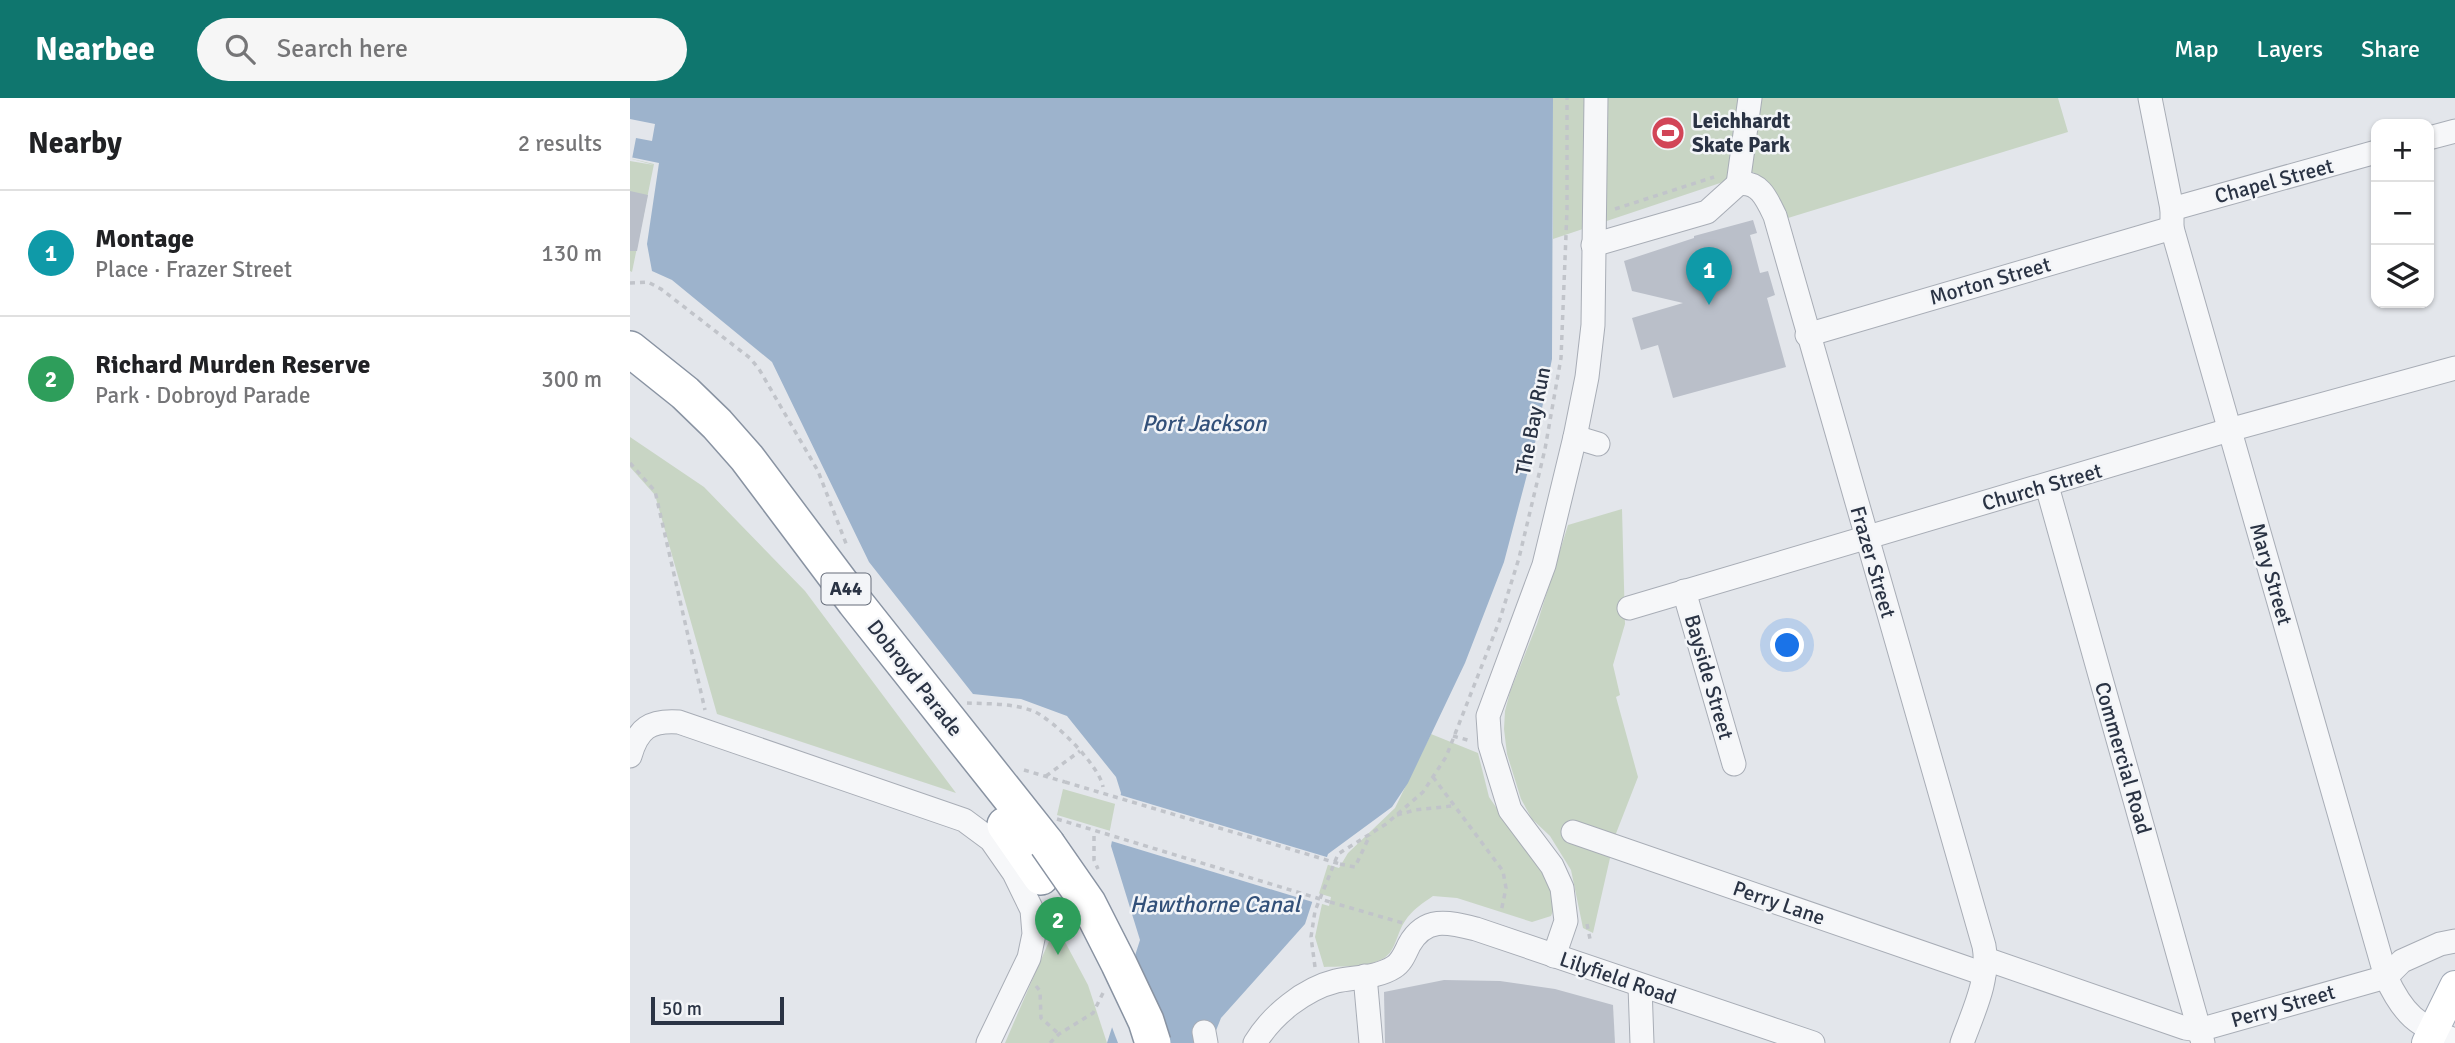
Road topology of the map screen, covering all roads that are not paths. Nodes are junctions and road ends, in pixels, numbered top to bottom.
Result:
1 (1597, 98) edge
2 (1750, 98) edge
3 (2151, 100) edge
4 (2455, 131) edge
5 (2434, 137) edge
6 (2371, 154) edge
7 (1727, 180) junction
8 (2172, 218) junction
9 (1593, 245) junction
10 (1807, 335) junction
11 (630, 349) edge
12 (2455, 368) edge
13 (630, 377) edge
14 (2230, 430) junction
15 (1575, 437) junction
16 (1598, 444) dead end
17 (2047, 486) junction
18 (1866, 537) junction
19 (1684, 591) junction
20 (1629, 608) dead end
21 (630, 756) edge
22 (1734, 764) dead end
23 (1573, 832) dead end
24 (1048, 847) junction
25 (2455, 941) edge
26 (1554, 956) junction
27 (1985, 967) junction
28 (1366, 976) junction
29 (2386, 977) junction
30 (1640, 986) junction
31 (2455, 986) edge
32 (1756, 1034) edge
33 (2201, 1036) edge
34 (2438, 1038) edge
35 (988, 1043) edge
36 (1129, 1043) edge
37 (1153, 1043) edge
38 (1255, 1043) edge
39 (1371, 1043) edge
40 (1643, 1043) edge
41 (1814, 1043) edge
42 (1962, 1043) edge

1 - 9 street
2 - 7 street
3 - 8 street, Mary Street
4 - 5 street
6 - 8 street, Chapel Street
7 - 9 street
7 - 10 street, Frazer Street
8 - 10 street, Morton Street
8 - 14 street, Mary Street
9 - 15 street
10 - 18 street, Frazer Street
11 - 24 highway, Dobroyd Parade / A44
12 - 14 street, Church Street
13 - 24 highway, Dobroyd Parade / A44
14 - 17 street, Church Street
14 - 29 street, Mary Street
15 - 16 street
15 - 26 street
17 - 18 street, Church Street
17 - 33 street, Commercial Road
18 - 19 street, Church Street
18 - 27 street, Frazer Street
19 - 20 street, Church Street
19 - 22 street, Bayside Street
21 - 35 street
23 - 27 street, Perry Lane
24 - 36 highway, Dobroyd Parade / A44
24 - 37 highway, Dobroyd Parade / A44, bridge
25 - 29 street, Perry Street
26 - 28 street, Lilyfield Road
26 - 30 street, Lilyfield Road
27 - 33 street
27 - 42 street
28 - 38 street
28 - 39 street
29 - 33 street, Perry Street
29 - 34 street, Mary Street
30 - 32 street, Lilyfield Road
30 - 40 street
31 - 34 main road
32 - 41 street, Lilyfield Road

